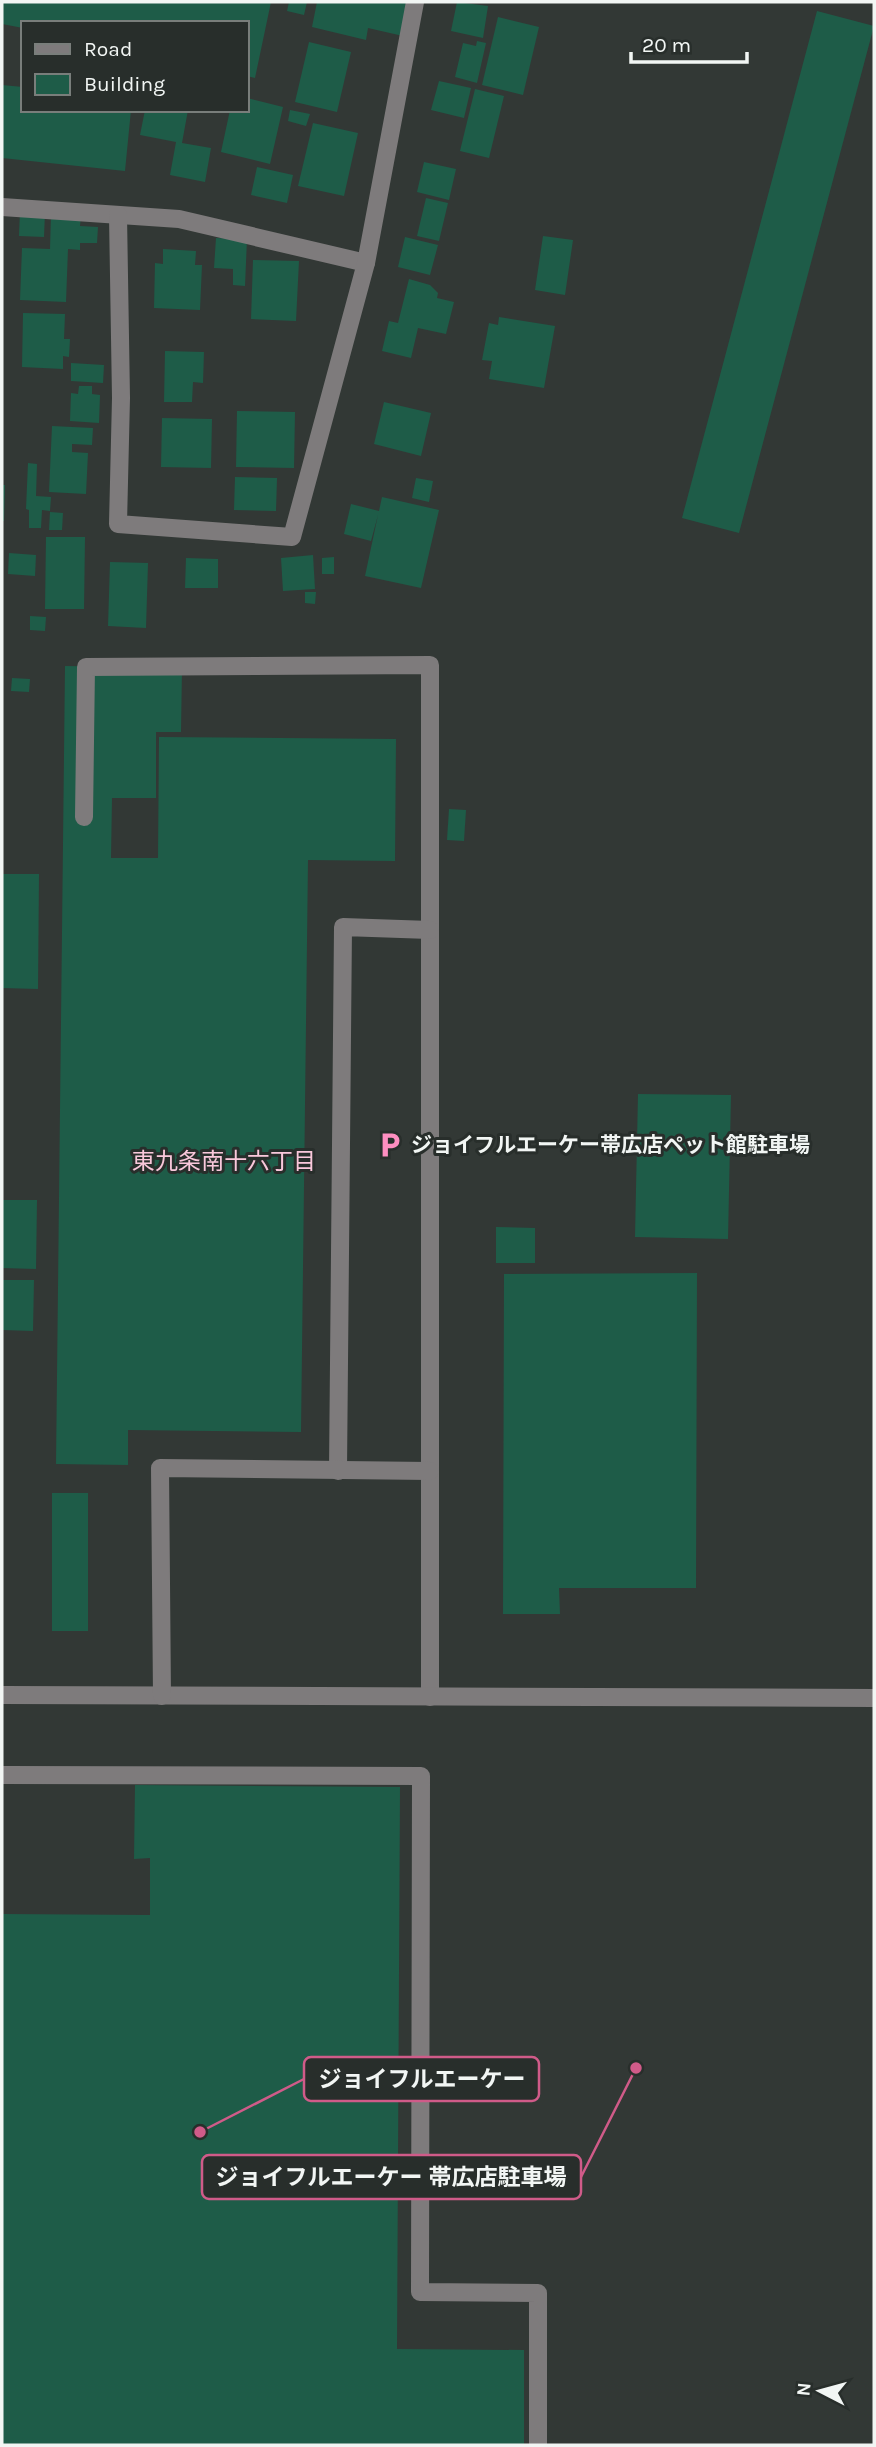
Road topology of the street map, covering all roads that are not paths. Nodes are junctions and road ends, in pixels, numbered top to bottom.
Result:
1 (415, 2) edge
2 (2, 207) edge
3 (118, 215) junction
4 (366, 263) junction
5 (84, 817) dead end
6 (430, 930) junction
7 (338, 1471) junction
8 (430, 1471) junction
9 (2, 1695) edge
10 (162, 1696) junction
11 (430, 1697) junction
12 (874, 1698) edge
13 (2, 1775) edge
14 (538, 2445) edge

1 - 4 street
2 - 3 street
3 - 4 street
3 - 4 street
5 - 6 street
6 - 7 street
6 - 8 street
7 - 8 street
7 - 10 street
8 - 11 street
9 - 10 street
10 - 11 street
11 - 12 street
13 - 14 street

